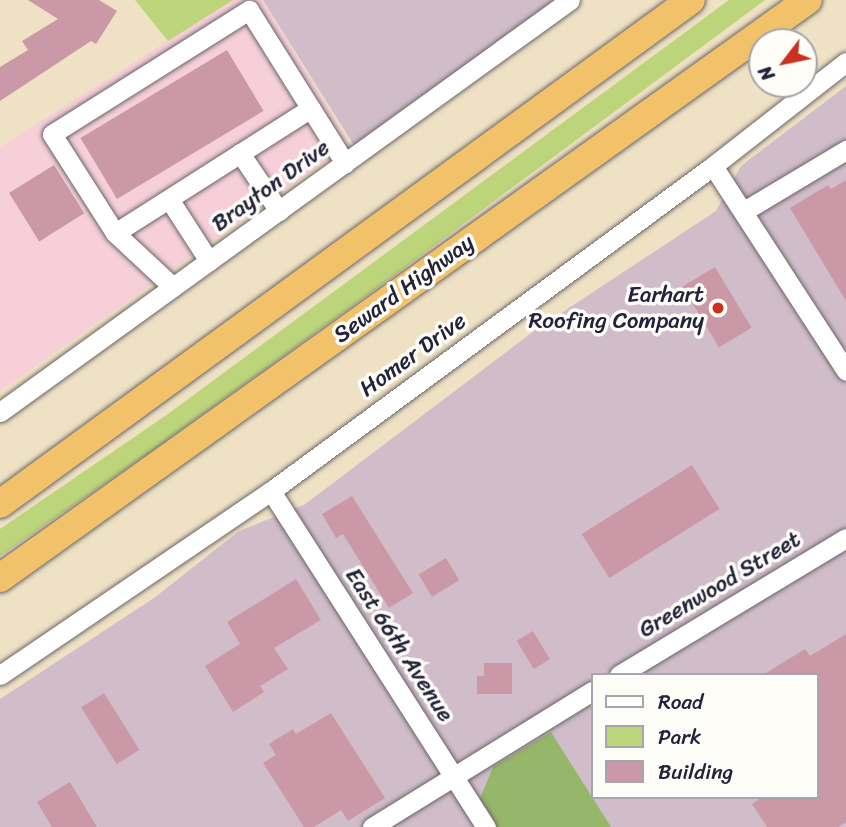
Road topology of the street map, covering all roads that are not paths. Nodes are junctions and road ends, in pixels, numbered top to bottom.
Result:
1 (570, 0) edge
2 (691, 0) edge
3 (808, 0) edge
4 (846, 62) edge
5 (311, 108) junction
6 (846, 150) edge
7 (240, 153) junction
8 (345, 163) junction
9 (713, 166) junction
10 (169, 199) junction
11 (279, 211) junction
12 (744, 211) junction
13 (115, 233) junction
14 (209, 261) junction
15 (173, 287) junction
16 (846, 370) edge
17 (0, 412) edge
18 (271, 491) junction
19 (0, 504) edge
20 (846, 538) edge
21 (0, 578) edge
22 (622, 673) edge
23 (0, 675) edge
24 (590, 692) edge
25 (454, 775) junction
26 (372, 827) edge
27 (486, 827) edge

1 - 8 street, Brayton Drive
2 - 19 highway
3 - 21 highway, Seward Highway
4 - 9 street, Homer Drive
5 - 7 street
5 - 8 street
5 - 13 street
6 - 12 street
7 - 10 street
7 - 11 street
8 - 11 street, Brayton Drive
9 - 12 street
9 - 18 street, Homer Drive
10 - 13 street
10 - 14 street
11 - 14 street, Brayton Drive
12 - 16 street
13 - 15 street
14 - 15 street, Brayton Drive
15 - 17 street, Brayton Drive
18 - 23 street, Homer Drive
18 - 25 street, East 66th Avenue
20 - 22 street, Greenwood Street
24 - 25 street
25 - 26 street
25 - 27 street, East 66th Avenue

